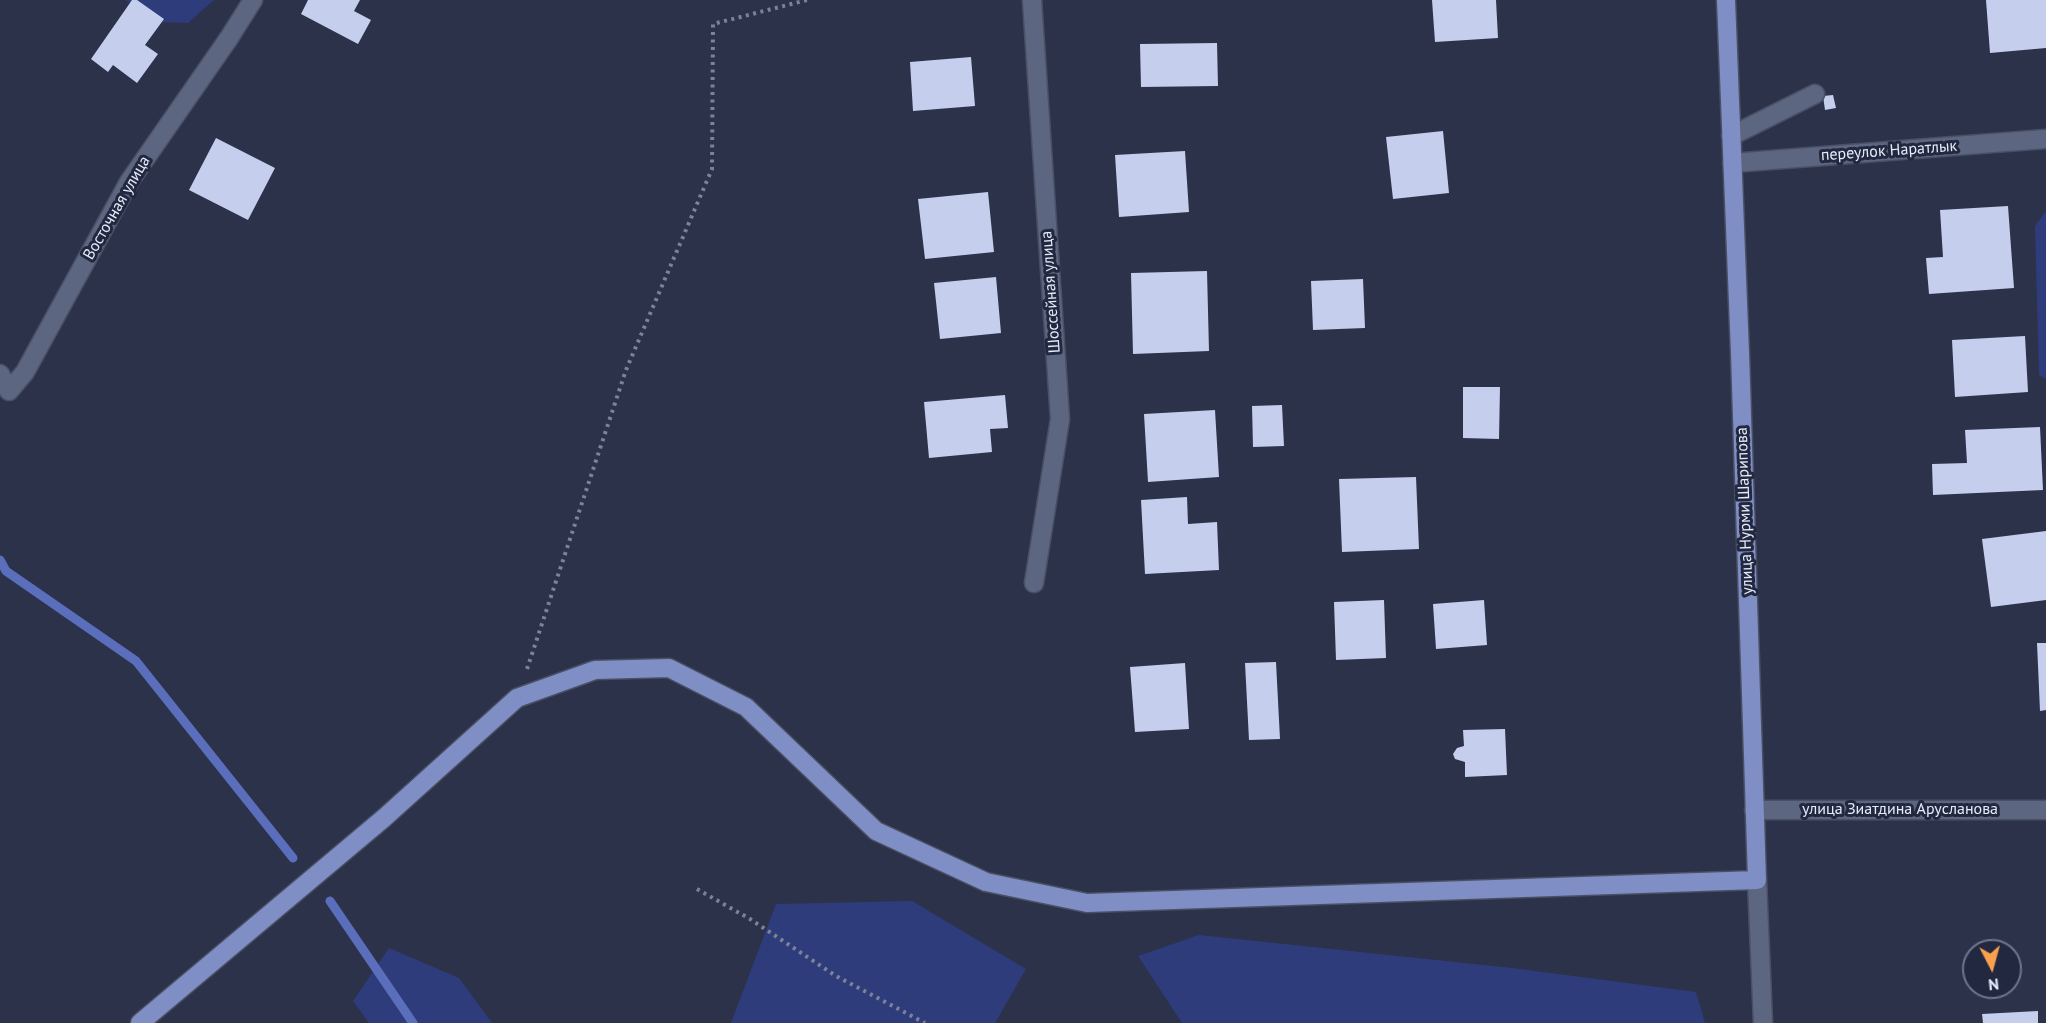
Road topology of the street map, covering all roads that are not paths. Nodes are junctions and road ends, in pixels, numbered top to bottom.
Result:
1 (253, 0) edge
2 (1032, 0) edge
3 (1726, 0) edge
4 (1815, 94) dead end
5 (1731, 136) junction
6 (2046, 139) edge
7 (1732, 163) junction
8 (0, 374) edge
9 (1034, 583) dead end
10 (1754, 810) junction
11 (2046, 810) edge
12 (1757, 880) junction
13 (140, 1023) edge
14 (1762, 1023) edge

1 - 8 street, Восточная улица
2 - 9 street, Шоссейная улица
3 - 5 main road, улица Нурми Шарипова
4 - 5 street
5 - 7 main road, улица Нурми Шарипова
6 - 7 street, переулок Наратлык
7 - 10 main road, улица Нурми Шарипова
10 - 11 street, улица Зиатдина Арусланова
10 - 12 main road, улица Нурми Шарипова
12 - 13 main road
12 - 14 street, улица Нурми Шарипова

